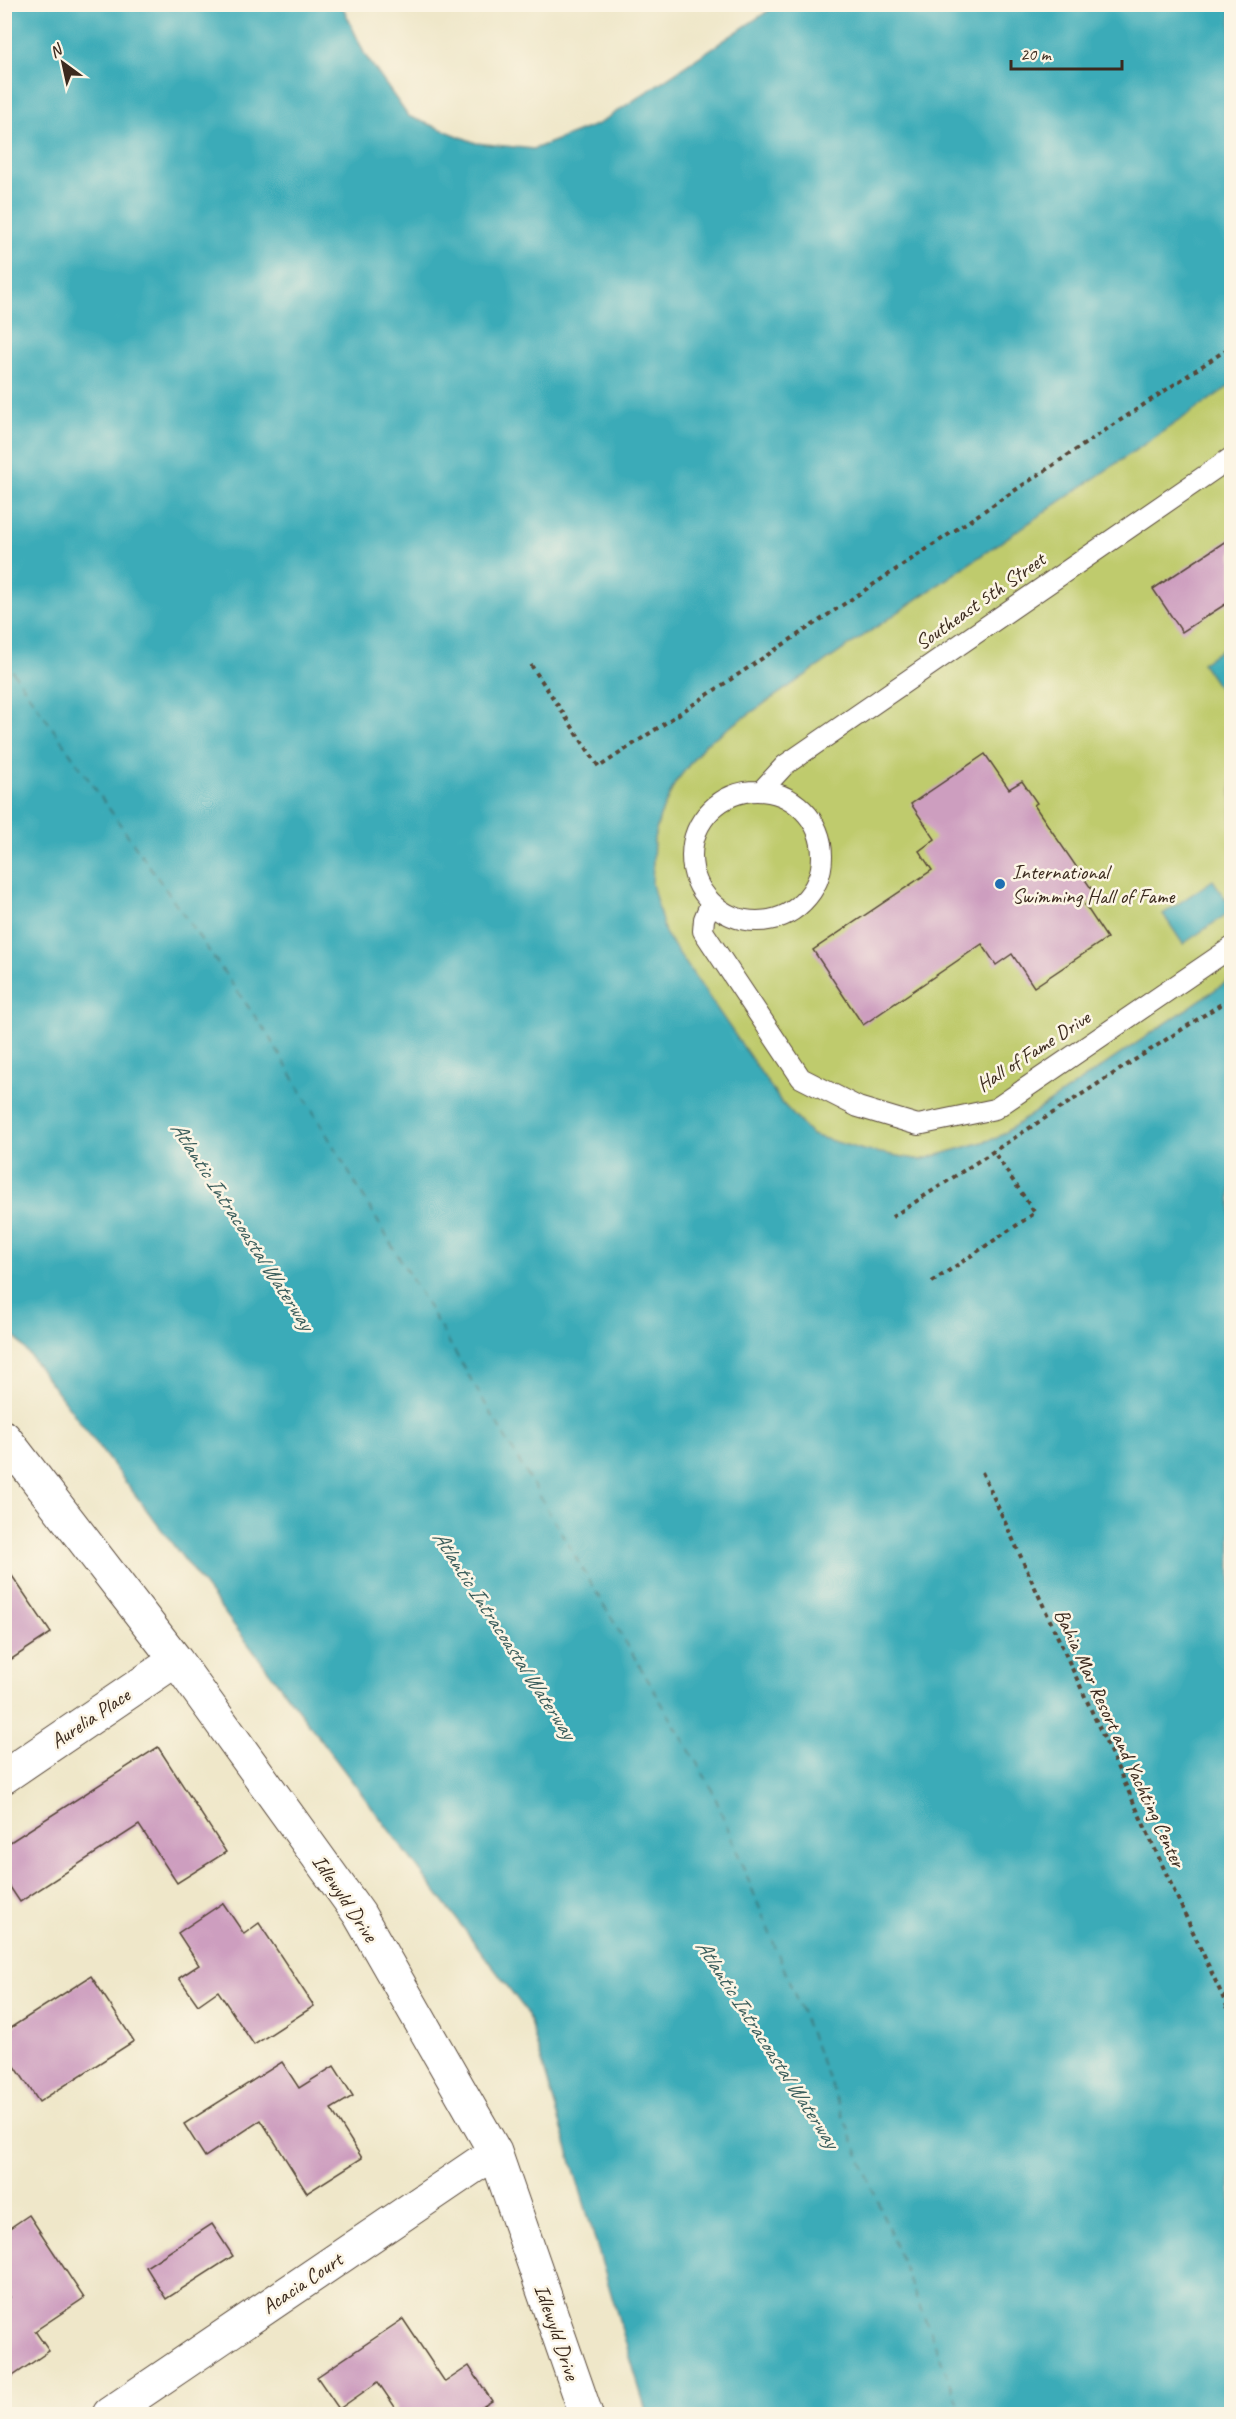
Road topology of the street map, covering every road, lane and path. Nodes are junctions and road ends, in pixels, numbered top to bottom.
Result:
1 (1232, 346) edge
2 (1232, 457) edge
3 (531, 665) dead end
4 (761, 791) junction
5 (711, 902) junction
6 (1232, 947) edge
7 (1232, 997) edge
8 (993, 1151) junction
9 (892, 1216) dead end
10 (932, 1282) dead end
11 (4, 1437) edge
12 (982, 1472) dead end
13 (176, 1660) junction
14 (4, 1777) edge
15 (1232, 2017) edge
16 (495, 2152) junction
17 (109, 2415) edge
18 (586, 2415) edge

1 - 3 path
2 - 4 lane, Southeast 5th Street
4 - 5 lane
4 - 5 lane
5 - 6 lane, Hall of Fame Drive
7 - 8 path
8 - 9 path
8 - 10 path
11 - 13 street, Idlewyld Drive
12 - 15 path, Bahia Mar Resort and Yachting Center
13 - 14 street, Aurelia Place
13 - 16 street, Idlewyld Drive
16 - 17 street, Acacia Court
16 - 18 street, Idlewyld Drive

